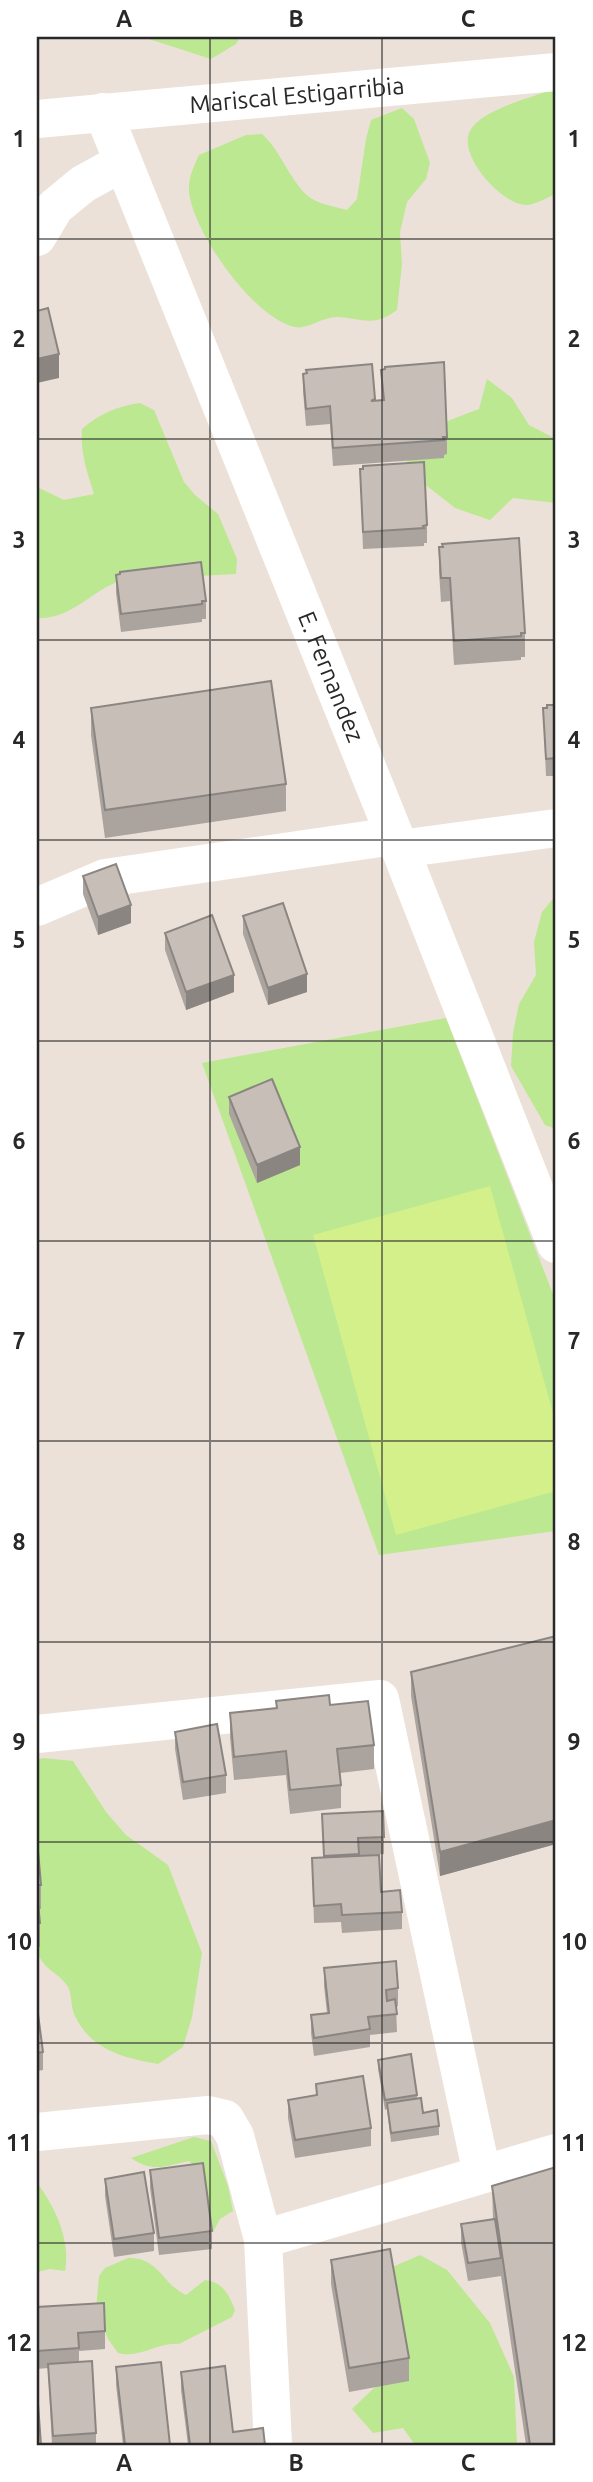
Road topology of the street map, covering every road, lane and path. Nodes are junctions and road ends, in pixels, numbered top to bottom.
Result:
1 (556, 72) edge
2 (103, 112) junction
3 (37, 119) edge
4 (123, 162) junction
5 (37, 237) edge
6 (556, 828) edge
7 (397, 842) junction
8 (37, 907) edge
9 (556, 1244) edge
10 (37, 1734) edge
11 (37, 2132) edge
12 (556, 2153) edge
13 (482, 2174) junction
14 (263, 2239) junction
15 (273, 2445) edge

1 - 2 street, Mariscal Estigarribia
2 - 3 street, Mariscal Estigarribia
2 - 4 street, E. Fernandez
4 - 5 street
4 - 7 street, E. Fernandez
6 - 7 street
7 - 8 street
7 - 9 street, E. Fernandez
10 - 13 street
11 - 14 street
12 - 13 street
13 - 14 street
14 - 15 street

